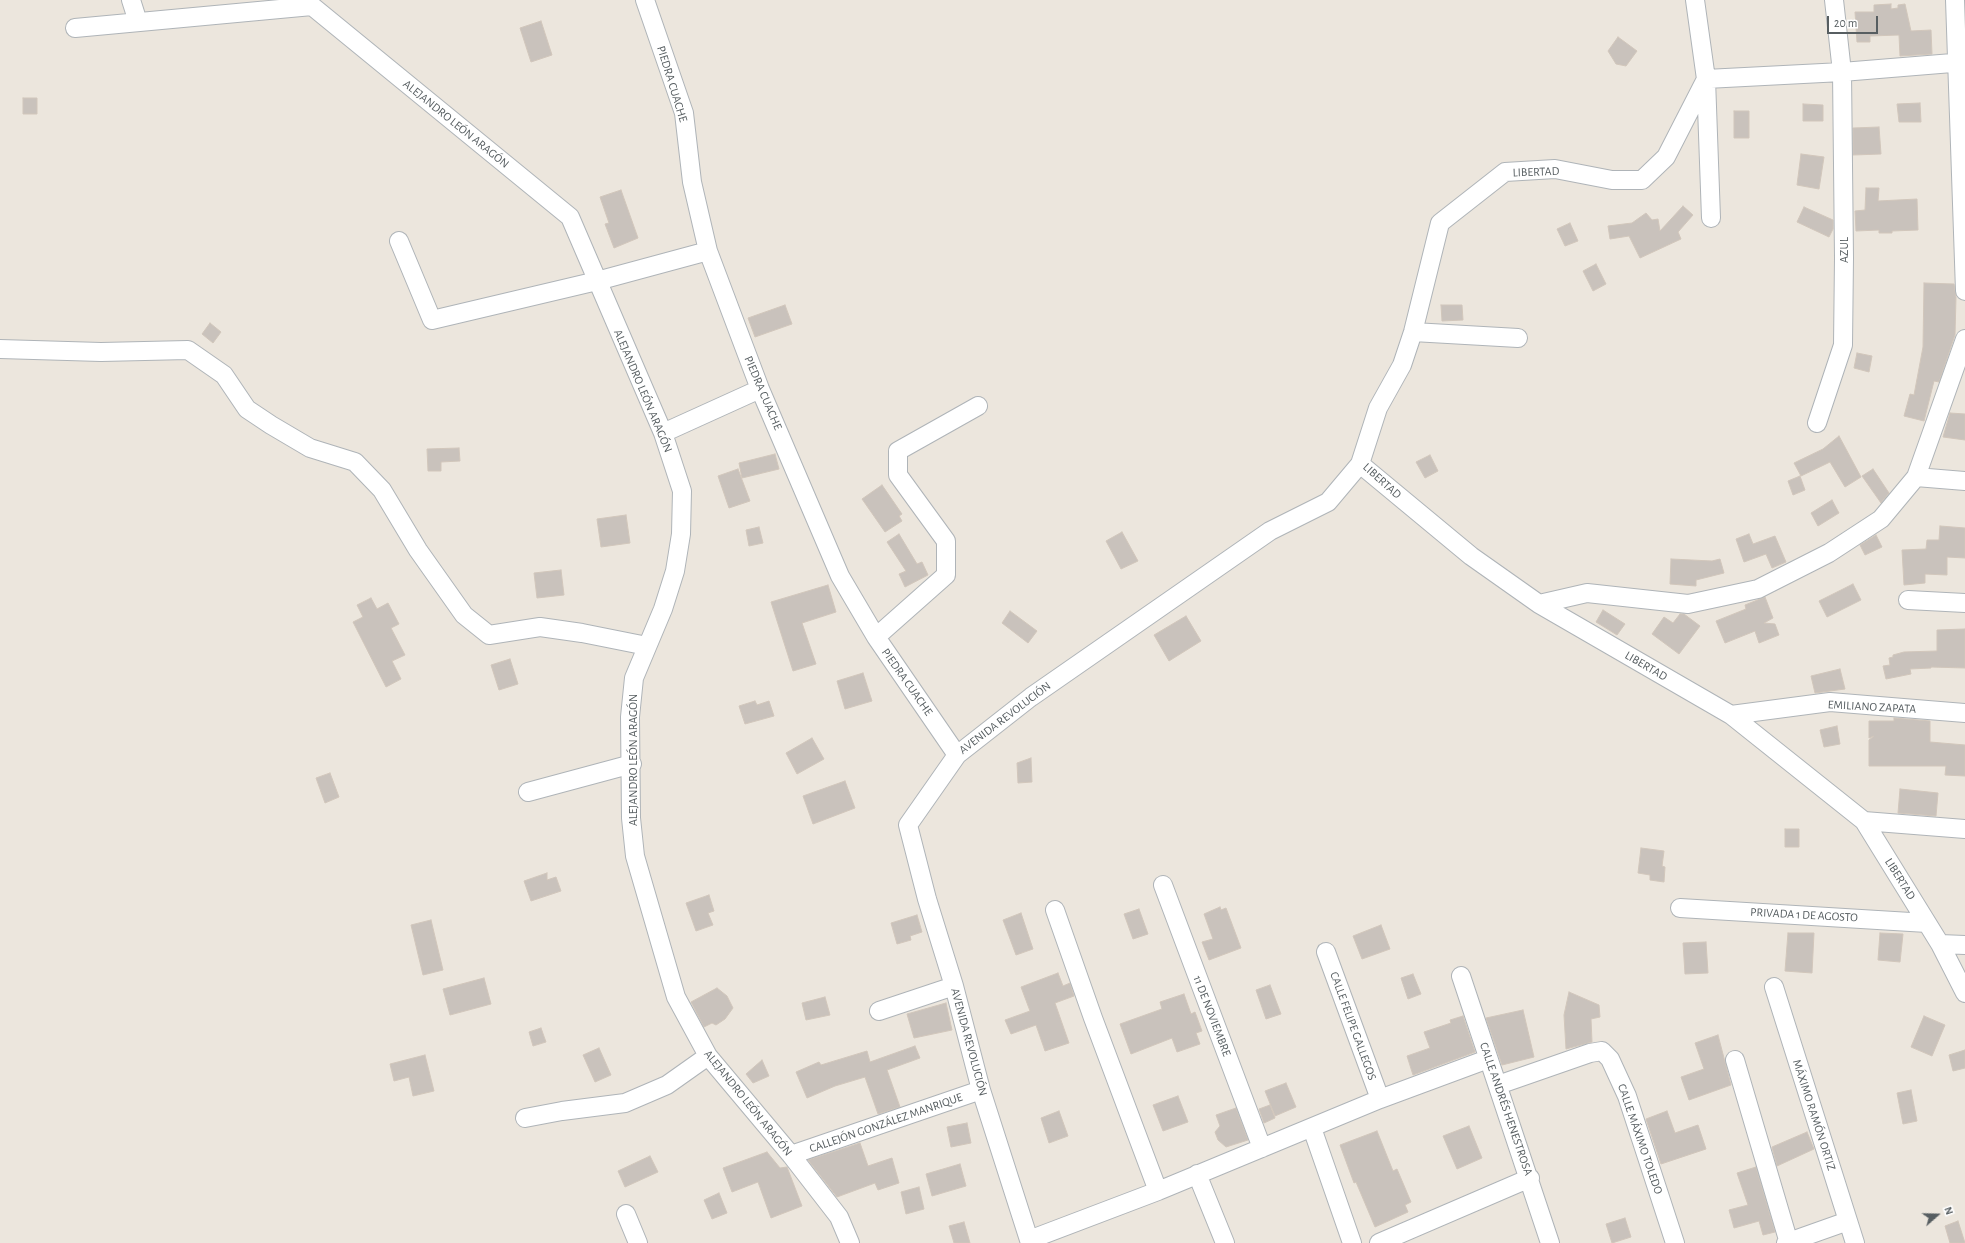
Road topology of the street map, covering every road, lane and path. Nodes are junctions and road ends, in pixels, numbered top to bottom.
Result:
1 (131, 0) edge
2 (644, 0) edge
3 (1695, 0) edge
4 (1834, 0) edge
5 (1955, 0) edge
6 (312, 3) edge
7 (138, 22) junction
8 (75, 28) dead end
9 (1961, 62) edge
10 (1842, 72) junction
11 (1706, 79) junction
12 (1711, 218) dead end
13 (399, 241) dead end
14 (708, 251) junction
15 (596, 281) junction
16 (1965, 291) edge
17 (1413, 332) junction
18 (1518, 338) dead end
19 (1965, 338) edge
20 (0, 349) edge
21 (760, 389) junction
22 (978, 406) dead end
23 (1817, 423) dead end
24 (663, 433) junction
25 (1360, 464) junction
26 (1916, 477) junction
27 (1965, 481) edge
28 (1908, 600) dead end
29 (1965, 603) edge
30 (1539, 604) junction
31 (876, 637) junction
32 (647, 646) junction
33 (1965, 713) edge
34 (1731, 715) junction
35 (956, 755) junction
36 (632, 764) junction
37 (528, 792) dead end
38 (1864, 821) junction
39 (1965, 830) edge
40 (1163, 885) dead end
41 (1680, 908) dead end
42 (1056, 910) dead end
43 (1927, 923) junction
44 (1940, 944) junction
45 (1965, 945) edge
46 (1326, 952) dead end
47 (1461, 976) dead end
48 (954, 986) junction
49 (1774, 987) dead end
50 (1965, 993) edge
51 (879, 1011) dead end
52 (708, 1056) junction
53 (1488, 1059) junction
54 (1735, 1060) dead end
55 (1498, 1085) junction
56 (981, 1090) junction
57 (1380, 1099) junction
58 (525, 1118) dead end
59 (1312, 1128) junction
60 (1262, 1148) junction
61 (791, 1155) junction
62 (1197, 1174) junction
63 (1530, 1178) junction
64 (1158, 1191) junction
65 (626, 1214) dead end
66 (1848, 1221) junction
67 (1030, 1242) edge
68 (638, 1243) edge
69 (850, 1243) edge
70 (1225, 1243) edge
71 (1352, 1243) edge
72 (1379, 1243) edge
73 (1550, 1243) edge
74 (1675, 1243) edge
75 (1788, 1243) edge
76 (1855, 1243) edge

1 - 7 street
2 - 14 street, PIEDRA CUACHE
3 - 11 street
4 - 10 street, AZUL
5 - 9 street
6 - 7 street
6 - 15 street, ALEJANDRO LEÓN ARAGÓN
7 - 8 street
9 - 10 street
9 - 16 street
10 - 11 street
10 - 23 street, AZUL
11 - 12 street
11 - 17 street, LIBERTAD
13 - 15 street
14 - 15 street
14 - 21 street, PIEDRA CUACHE
15 - 24 street, ALEJANDRO LEÓN ARAGÓN
17 - 18 street
17 - 25 street, LIBERTAD
19 - 26 street
20 - 32 street
21 - 24 street
21 - 31 street, PIEDRA CUACHE
22 - 31 street
24 - 32 street, ALEJANDRO LEÓN ARAGÓN
25 - 30 street, LIBERTAD
25 - 35 street, AVENIDA REVOLUCIÓN
26 - 27 street
26 - 30 street
28 - 29 street
30 - 34 street, LIBERTAD
31 - 35 street, PIEDRA CUACHE
32 - 36 street, ALEJANDRO LEÓN ARAGÓN
33 - 34 street, EMILIANO ZAPATA
34 - 38 street, LIBERTAD
35 - 48 street, AVENIDA REVOLUCIÓN
36 - 37 street
36 - 52 street, ALEJANDRO LEÓN ARAGÓN
38 - 39 street
38 - 43 street, LIBERTAD
40 - 60 street, 11 DE NOVIEMBRE
41 - 43 street, PRIVADA 1 DE AGOSTO
42 - 64 street
43 - 44 street, LIBERTAD
44 - 45 street
44 - 50 street, LIBERTAD
46 - 57 street, CALLE FELIPE GALLEGOS
47 - 53 street, CALLE ANDRÉS HENESTROSA
48 - 51 street
48 - 56 street, AVENIDA REVOLUCIÓN
49 - 66 street, MÁXIMO RAMÓN ORTIZ
52 - 58 street
52 - 61 street, ALEJANDRO LEÓN ARAGÓN
53 - 55 street, CALLE ANDRÉS HENESTROSA
53 - 57 street
54 - 75 street
55 - 63 street, CALLE ANDRÉS HENESTROSA
55 - 74 street, CALLE MÁXIMO TOLEDO
56 - 61 street, CALLEJÓN GONZÁLEZ MANRIQUE
56 - 67 street, AVENIDA REVOLUCIÓN
57 - 59 street
59 - 60 street
59 - 71 street
60 - 62 street
61 - 69 street, ALEJANDRO LEÓN ARAGÓN
62 - 64 street
62 - 70 street
63 - 72 street
63 - 73 street, CALLE ANDRÉS HENESTROSA
64 - 67 street
65 - 68 street
66 - 75 street
66 - 76 street, MÁXIMO RAMÓN ORTIZ

